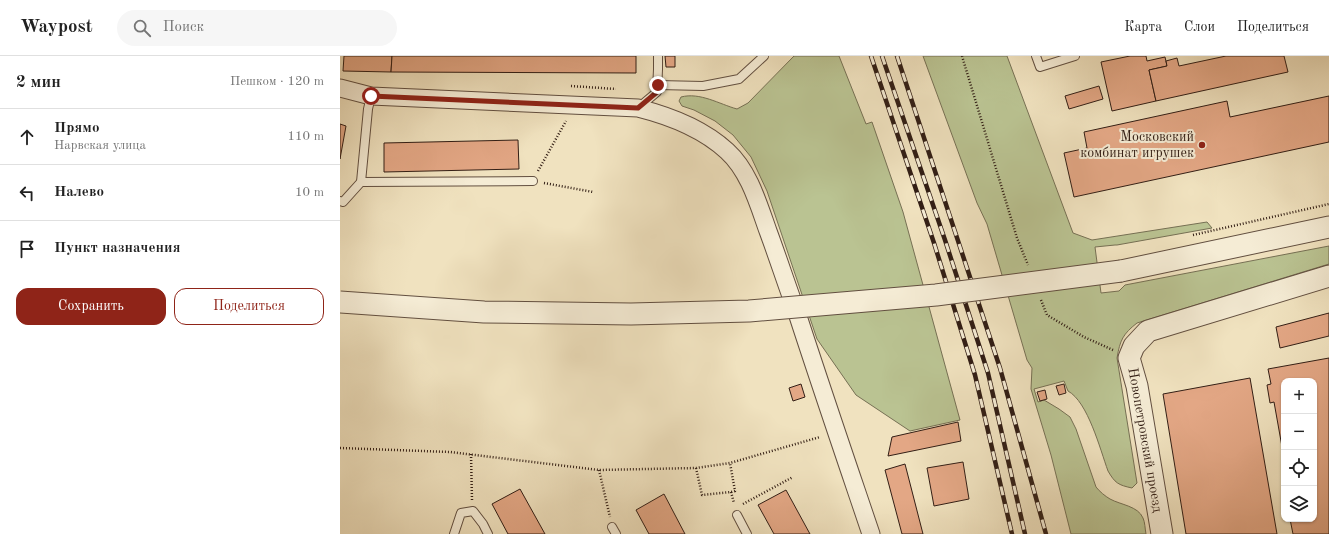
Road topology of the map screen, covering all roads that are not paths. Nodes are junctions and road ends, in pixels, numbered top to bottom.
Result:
1 (658, 56) edge
2 (764, 56) edge
3 (1036, 56) edge
4 (1075, 56) edge
5 (658, 85) junction
6 (340, 88) edge
7 (371, 96) junction
8 (638, 108) junction
9 (533, 181) road end
10 (362, 182) junction
11 (340, 202) edge
12 (1329, 227) edge
13 (1329, 276) edge
14 (340, 302) edge
15 (737, 515) dead end
16 (454, 534) edge
17 (488, 534) edge
18 (747, 534) edge
19 (871, 534) edge
20 (1162, 534) edge

1 - 5 lane
2 - 5 lane
3 - 4 lane
5 - 8 lane
6 - 7 street
7 - 8 street
7 - 10 lane
8 - 19 street
9 - 10 lane
10 - 11 lane
12 - 14 street, bridge
13 - 20 street, Новопетровский проезд
15 - 18 lane
16 - 17 lane

